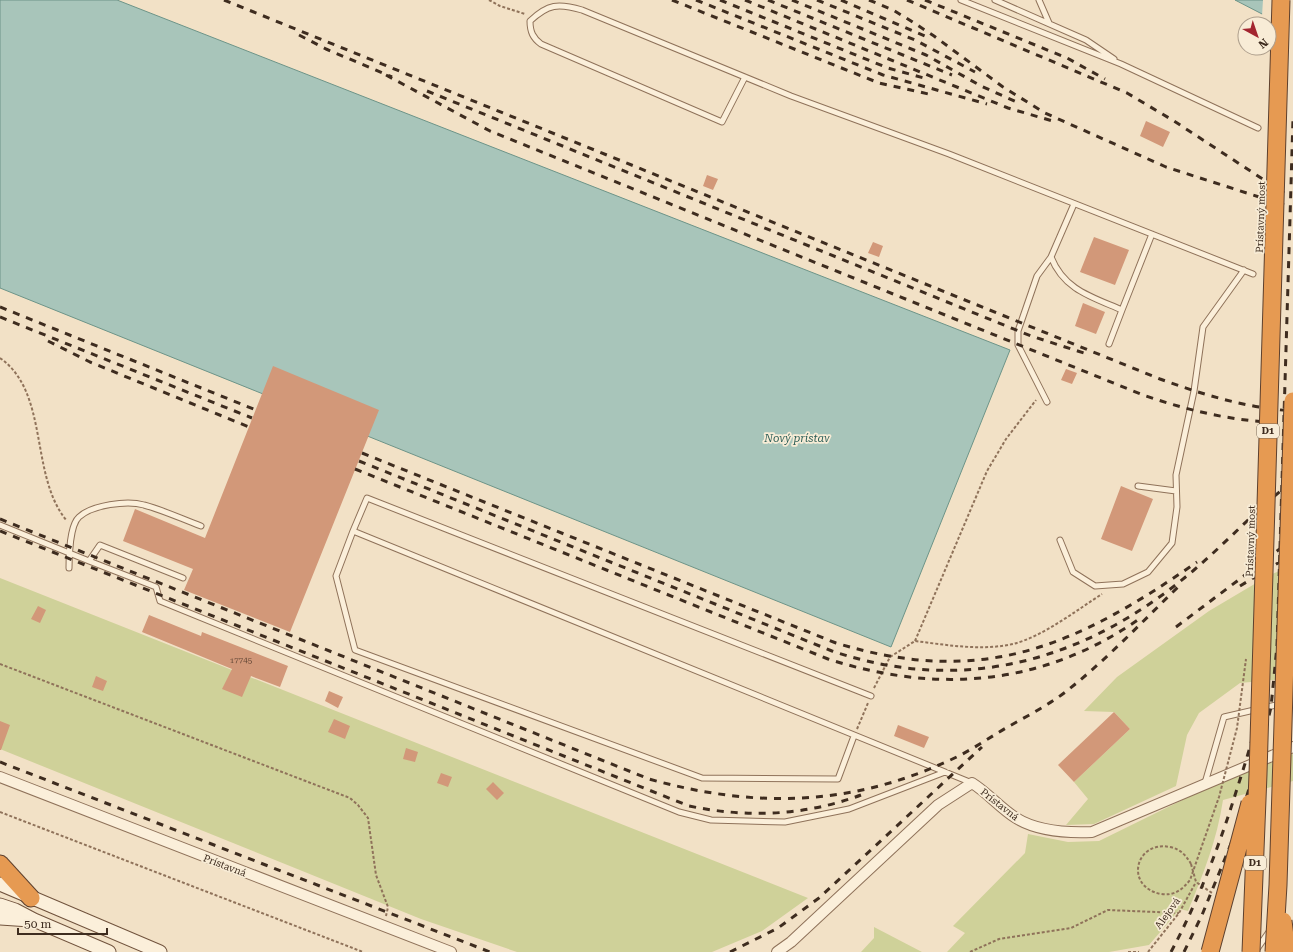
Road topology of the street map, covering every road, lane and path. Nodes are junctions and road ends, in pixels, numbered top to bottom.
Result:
1 (489, 0) edge
2 (961, 0) edge
3 (995, 0) edge
4 (1039, 0) edge
5 (1281, 0) edge
6 (536, 16) junction
7 (1049, 24) junction
8 (1122, 64) junction
9 (745, 77) junction
10 (1257, 126) dead end
11 (1074, 204) junction
12 (1152, 234) junction
13 (1051, 257) junction
14 (1244, 270) junction
15 (1253, 274) dead end
16 (1122, 310) junction
17 (1109, 344) dead end
18 (0, 358) edge
19 (1042, 393) junction
20 (1293, 401) edge
21 (1047, 402) dead end
22 (1138, 486) dead end
23 (1176, 491) junction
24 (0, 525) edge
25 (202, 526) dead end
26 (73, 528) junction
27 (353, 531) junction
28 (1060, 540) dead end
29 (70, 553) junction
30 (89, 561) junction
31 (69, 568) dead end
32 (183, 578) dead end
33 (1118, 584) junction
34 (915, 640) junction
35 (1246, 657) dead end
36 (0, 664) edge
37 (871, 696) junction
38 (1293, 701) edge
39 (854, 736) junction
40 (1293, 747) edge
41 (945, 772) junction
42 (1258, 774) junction
43 (0, 777) edge
44 (972, 783) junction
45 (1205, 784) junction
46 (0, 812) edge
47 (0, 864) edge
48 (0, 884) edge
49 (1278, 885) junction
50 (31, 898) junction
51 (0, 905) edge
52 (1179, 913) junction
53 (0, 918) edge
54 (34, 920) junction
55 (1287, 920) dead end
56 (382, 926) junction
57 (109, 952) edge
58 (160, 952) edge
59 (363, 952) edge
60 (451, 952) edge
61 (778, 952) edge
62 (970, 952) edge
63 (1128, 952) edge
64 (1139, 952) edge
65 (1148, 952) edge
66 (1210, 952) edge
67 (1251, 952) edge
68 (1256, 952) edge
69 (1274, 952) edge
70 (1287, 952) edge

1 - 6 path
2 - 8 lane
3 - 7 lane
4 - 7 lane
5 - 42 highway, Prístavný most / D1, bridge
6 - 9 lane
6 - 9 lane
7 - 8 lane
8 - 10 lane
9 - 11 lane
11 - 12 lane
11 - 13 lane
12 - 14 lane
12 - 16 lane
13 - 16 lane
13 - 19 lane
14 - 15 lane
14 - 23 lane
16 - 17 lane
18 - 26 path
19 - 21 lane
19 - 34 path
20 - 49 highway, D1, bridge
22 - 23 lane
23 - 33 lane
24 - 29 lane
25 - 26 lane
26 - 29 lane
27 - 37 lane
27 - 39 lane
27 - 39 lane
28 - 33 lane
29 - 30 lane
29 - 31 lane
30 - 32 lane
30 - 41 lane
33 - 34 path
34 - 37 path
35 - 52 path, Alejová, bridge
36 - 56 path
37 - 39 path
38 - 45 lane
39 - 41 lane
40 - 45 street, Prístavná
41 - 44 lane
42 - 66 highway, bridge
42 - 67 highway, D1, bridge
43 - 56 street, Prístavná
44 - 45 street, Prístavná
44 - 61 street, Prístavná
46 - 59 path
47 - 50 highway
48 - 50 main road
49 - 69 highway, D1, bridge
49 - 70 highway, bridge
50 - 58 main road
51 - 54 main road
52 - 62 path
52 - 65 path, Alejová
53 - 54 main road
54 - 57 main road
55 - 68 lane
56 - 60 street, Prístavná
63 - 64 path

